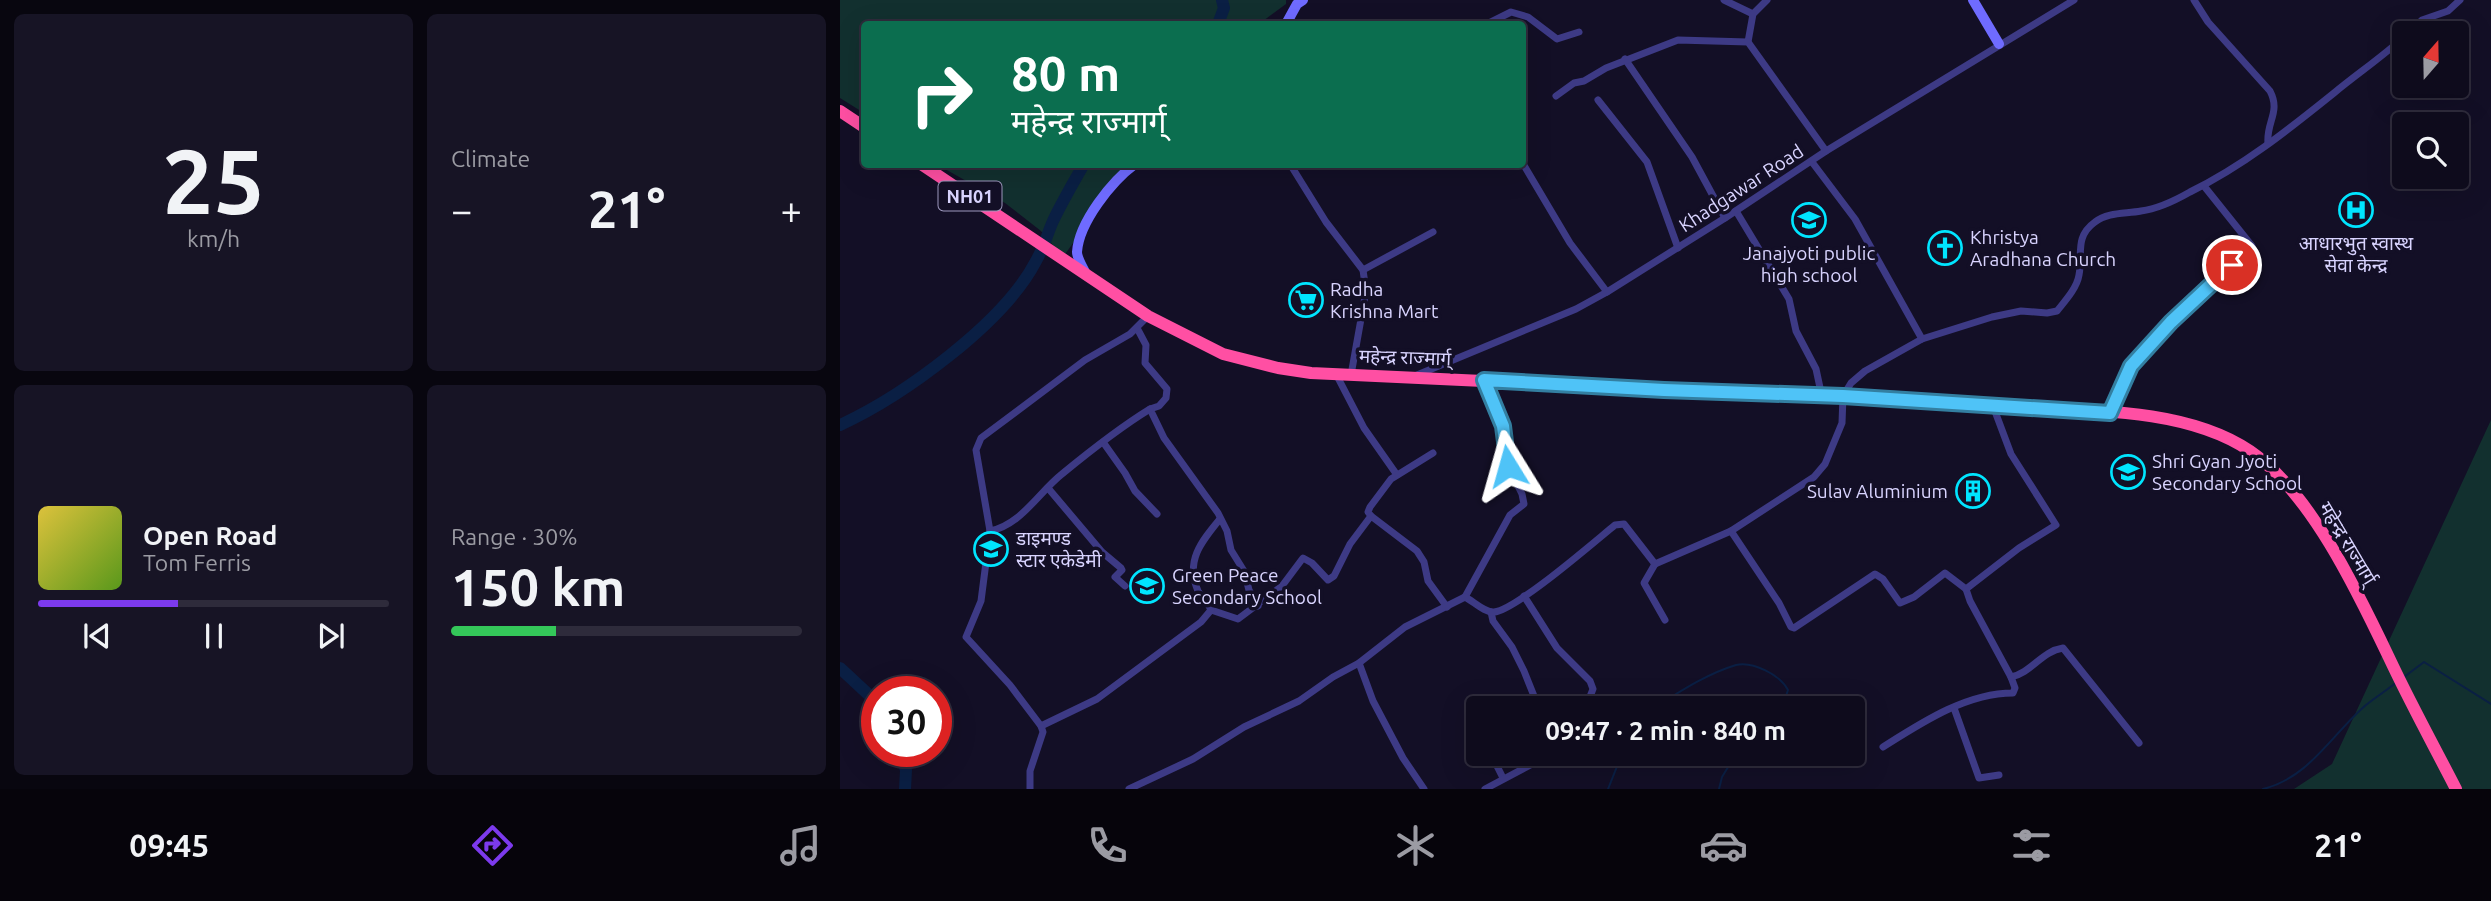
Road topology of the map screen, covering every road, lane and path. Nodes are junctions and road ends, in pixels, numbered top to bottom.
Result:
1 (1303, 0) edge
2 (1724, 0) edge
3 (1767, 0) edge
4 (1973, 0) edge
5 (2074, 0) edge
6 (2194, 0) edge
7 (2460, 0) edge
8 (1753, 14) junction
9 (1288, 21) edge
10 (1494, 21) edge
11 (2421, 21) edge
12 (1579, 32) dead end
13 (1748, 42) junction
14 (1999, 44) junction
15 (2392, 46) edge
16 (1625, 59) junction
17 (1556, 96) dead end
18 (1598, 100) dead end
19 (840, 111) edge
20 (861, 125) edge
21 (2268, 143) junction
22 (1826, 151) junction
23 (1812, 162) junction
24 (927, 168) edge
25 (1130, 168) edge
26 (1292, 168) edge
27 (1526, 168) edge
28 (2203, 186) junction
29 (1736, 211) junction
30 (1725, 218) junction
31 (1433, 232) dead end
32 (1678, 248) junction
33 (1363, 270) junction
34 (1084, 272) junction
35 (1607, 292) junction
36 (1148, 316) junction
37 (1137, 328) junction
38 (1922, 339) junction
39 (1336, 374) junction
40 (1351, 375) junction
41 (1412, 377) junction
42 (1484, 380) junction
43 (1843, 396) junction
44 (1822, 397) junction
45 (1993, 406) junction
46 (1150, 409) junction
47 (2110, 413) junction
48 (1103, 442) junction
49 (1433, 453) dead end
50 (1397, 475) junction
51 (1048, 488) junction
52 (1157, 514) dead end
53 (1371, 516) junction
54 (1220, 519) junction
55 (990, 531) junction
56 (1731, 531) junction
57 (1655, 564) junction
58 (1125, 586) dead end
59 (1966, 589) junction
60 (1524, 596) junction
61 (1465, 597) junction
62 (1258, 606) junction
63 (1447, 607) junction
64 (1211, 610) junction
65 (1491, 612) junction
66 (1665, 620) dead end
67 (1359, 663) junction
68 (2011, 677) junction
69 (1534, 696) edge
70 (1590, 696) edge
71 (1954, 708) junction
72 (1041, 726) junction
73 (2138, 743) dead end
74 (1883, 747) dead end
75 (1968, 751) junction
76 (1959, 757) dead end
77 (1497, 766) edge
78 (1527, 766) edge
79 (1999, 775) dead end
80 (1503, 778) junction
81 (1030, 789) edge
82 (1129, 789) edge
83 (1424, 789) edge
84 (1486, 789) edge
85 (2456, 789) edge

1 - 9 street
2 - 8 street
3 - 8 street
4 - 14 street
5 - 14 street, Khadgawar Road
6 - 21 street
7 - 11 street
8 - 13 street
10 - 12 street
13 - 16 street
13 - 22 street
14 - 22 street, Khadgawar Road
15 - 21 street
16 - 17 street
16 - 30 street
18 - 32 street
19 - 20 highway
21 - 28 street
22 - 23 street, Khadgawar Road
23 - 29 street, Khadgawar Road
23 - 38 street
24 - 34 highway, महेन्द्र राज्मार्ग् / NH01
25 - 34 street
26 - 33 street
27 - 35 street
28 - 38 street
28 - 47 street
29 - 30 street, Khadgawar Road
29 - 44 street
30 - 32 street, Khadgawar Road
31 - 33 street
32 - 35 street, Khadgawar Road
33 - 40 street
34 - 36 highway, महेन्द्र राज्मार्ग् / NH01
35 - 41 street, Khadgawar Road
36 - 37 street
36 - 39 highway, महेन्द्र राज्मार्ग् / NH01
37 - 46 street
37 - 55 street
38 - 43 street
39 - 40 highway, महेन्द्र राज्मार्ग् / NH01
39 - 50 street
40 - 41 highway, महेन्द्र राज्मार्ग् / NH01
41 - 42 highway, महेन्द्र राज्मार्ग् / NH01
42 - 44 highway, महेन्द्र राज्मार्ग् / NH01
42 - 61 street
43 - 44 highway, महेन्द्र राज्मार्ग् / NH01
43 - 45 highway, महेन्द्र राज्मार्ग् / NH01
43 - 56 street
45 - 47 highway, महेन्द्र राज्मार्ग् / NH01
45 - 59 street
46 - 48 street
46 - 54 street
47 - 85 highway, महेन्द्र राज्मार्ग् / NH01
48 - 51 street
48 - 52 street
49 - 50 street
50 - 53 street
51 - 55 street
51 - 58 street
53 - 62 street
53 - 63 street
54 - 62 street
54 - 64 street
55 - 72 street
56 - 57 street
56 - 59 street
57 - 60 street
57 - 66 street
59 - 68 street
60 - 65 street
60 - 70 street
61 - 63 street
61 - 65 street
62 - 64 street
63 - 67 street
64 - 72 street
65 - 69 street
67 - 82 street
67 - 83 street
68 - 71 street
68 - 73 street
71 - 74 street
71 - 75 street
72 - 81 street
75 - 76 street
75 - 79 street
77 - 80 street
78 - 80 street
80 - 84 street

